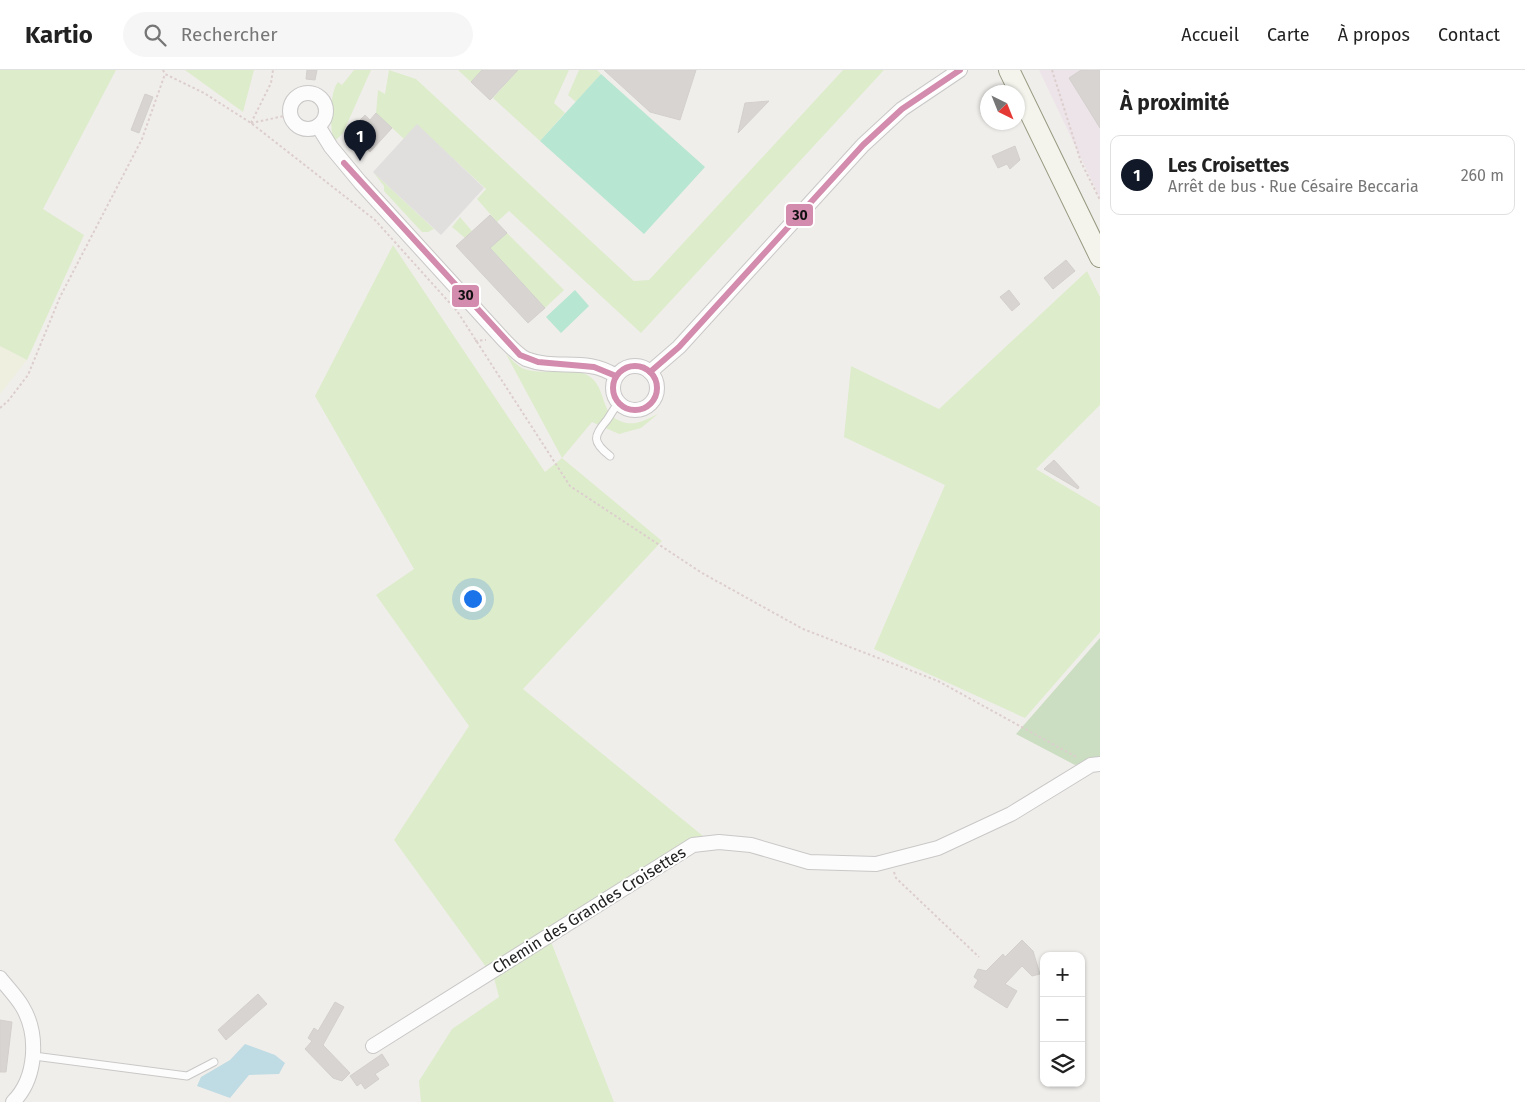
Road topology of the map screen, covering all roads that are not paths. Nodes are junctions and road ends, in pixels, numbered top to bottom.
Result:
1 (960, 70) edge
2 (1009, 70) edge
3 (318, 126) junction
4 (1100, 257) edge
5 (650, 372) junction
6 (616, 376) junction
7 (618, 402) junction
8 (610, 456) dead end
9 (1095, 764) edge
10 (0, 978) edge
11 (373, 1046) dead end
12 (34, 1056) junction
13 (214, 1062) dead end
14 (14, 1102) edge

1 - 5 street
2 - 4 main road
3 - 3 street
3 - 6 street
5 - 6 street
5 - 7 street
6 - 7 street
7 - 8 lane
9 - 11 street, Chemin des Grandes Croisettes
10 - 12 street
12 - 13 lane
12 - 14 street

